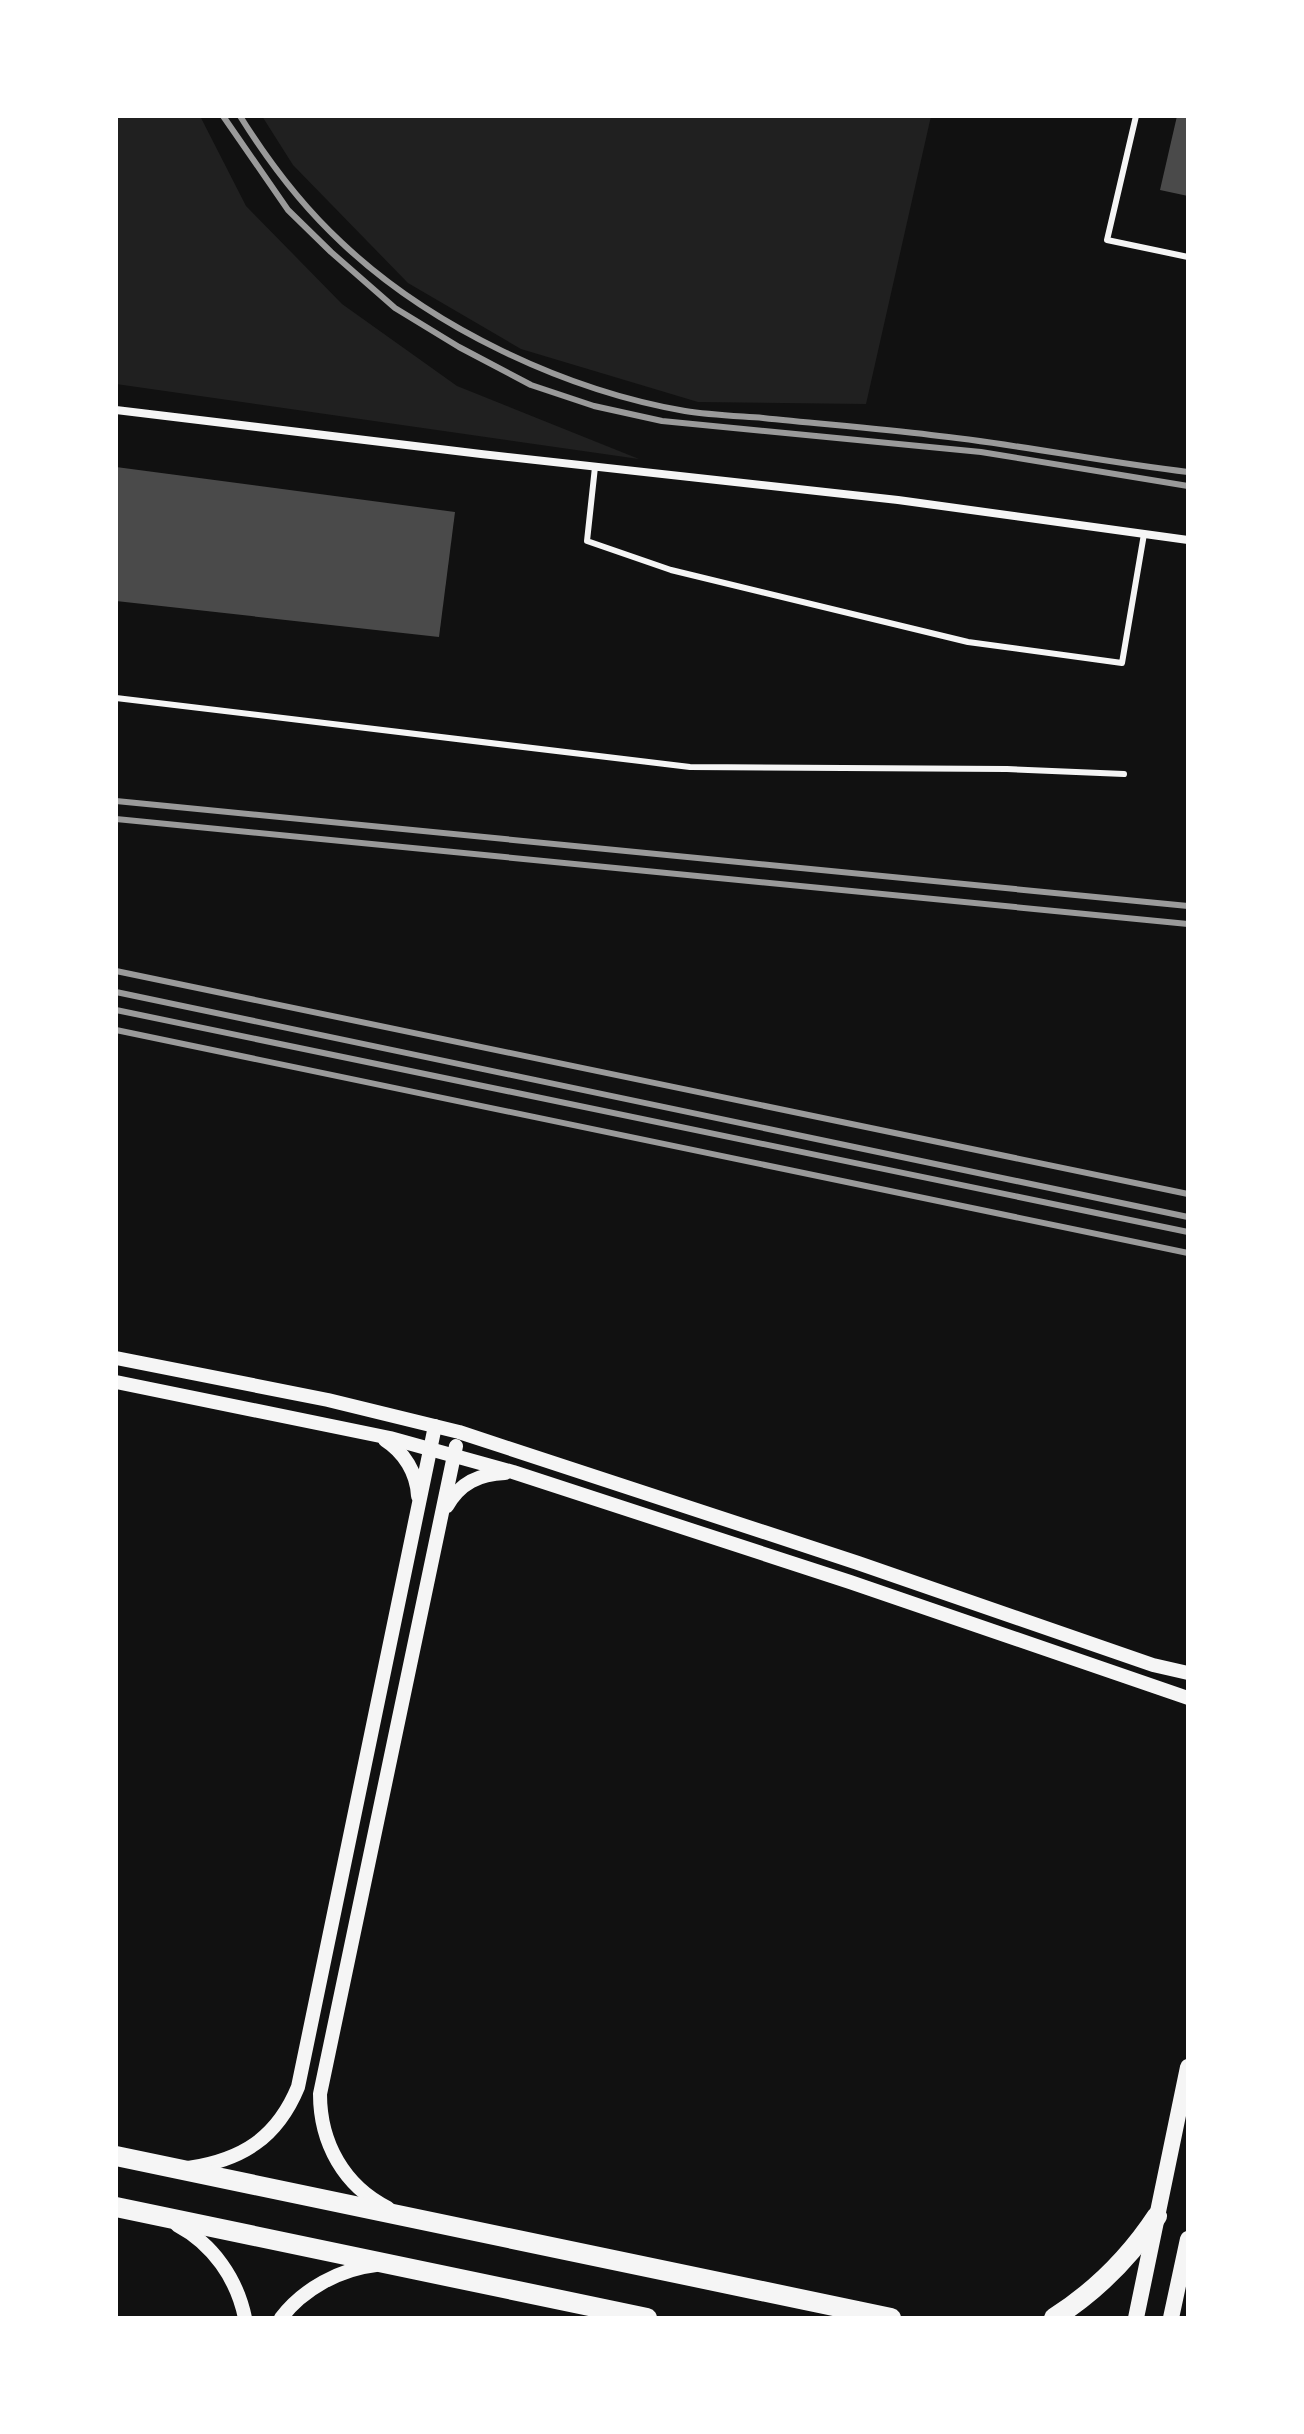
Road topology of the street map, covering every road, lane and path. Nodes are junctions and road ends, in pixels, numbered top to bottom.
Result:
1 (1136, 116) edge
2 (1188, 257) edge
3 (116, 410) edge
4 (595, 467) junction
5 (1144, 534) junction
6 (1188, 540) edge
7 (116, 698) edge
8 (1124, 774) dead end
9 (116, 1358) edge
10 (116, 1382) edge
11 (435, 1426) junction
12 (459, 1432) junction
13 (370, 1434) junction
14 (430, 1449) junction
15 (454, 1455) junction
16 (517, 1474) junction
17 (418, 1506) junction
18 (440, 1521) junction
19 (1188, 1673) edge
20 (1188, 1698) edge
21 (1188, 2067) edge
22 (116, 2156) edge
23 (176, 2169) junction
24 (116, 2207) edge
25 (399, 2214) junction
26 (1157, 2216) junction
27 (162, 2217) junction
28 (1188, 2239) edge
29 (388, 2264) junction
30 (245, 2318) edge
31 (281, 2318) edge
32 (647, 2318) edge
33 (891, 2318) edge
34 (1054, 2318) edge
35 (1136, 2318) edge
36 (1171, 2318) edge

1 - 2 lane
3 - 4 street
4 - 5 street
4 - 5 lane
5 - 6 street
7 - 8 lane
9 - 11 street
10 - 13 street
11 - 12 street
11 - 14 street
12 - 15 street
12 - 19 street
13 - 14 street
13 - 17 street
14 - 15 street
14 - 17 street
15 - 16 street
15 - 18 street
16 - 18 street
16 - 20 street
17 - 23 street
18 - 25 street
21 - 26 main road
22 - 23 main road
23 - 25 main road
24 - 27 main road
25 - 33 main road
26 - 34 main road
26 - 35 main road
27 - 29 main road
27 - 30 street
28 - 36 main road
29 - 31 street
29 - 32 main road

